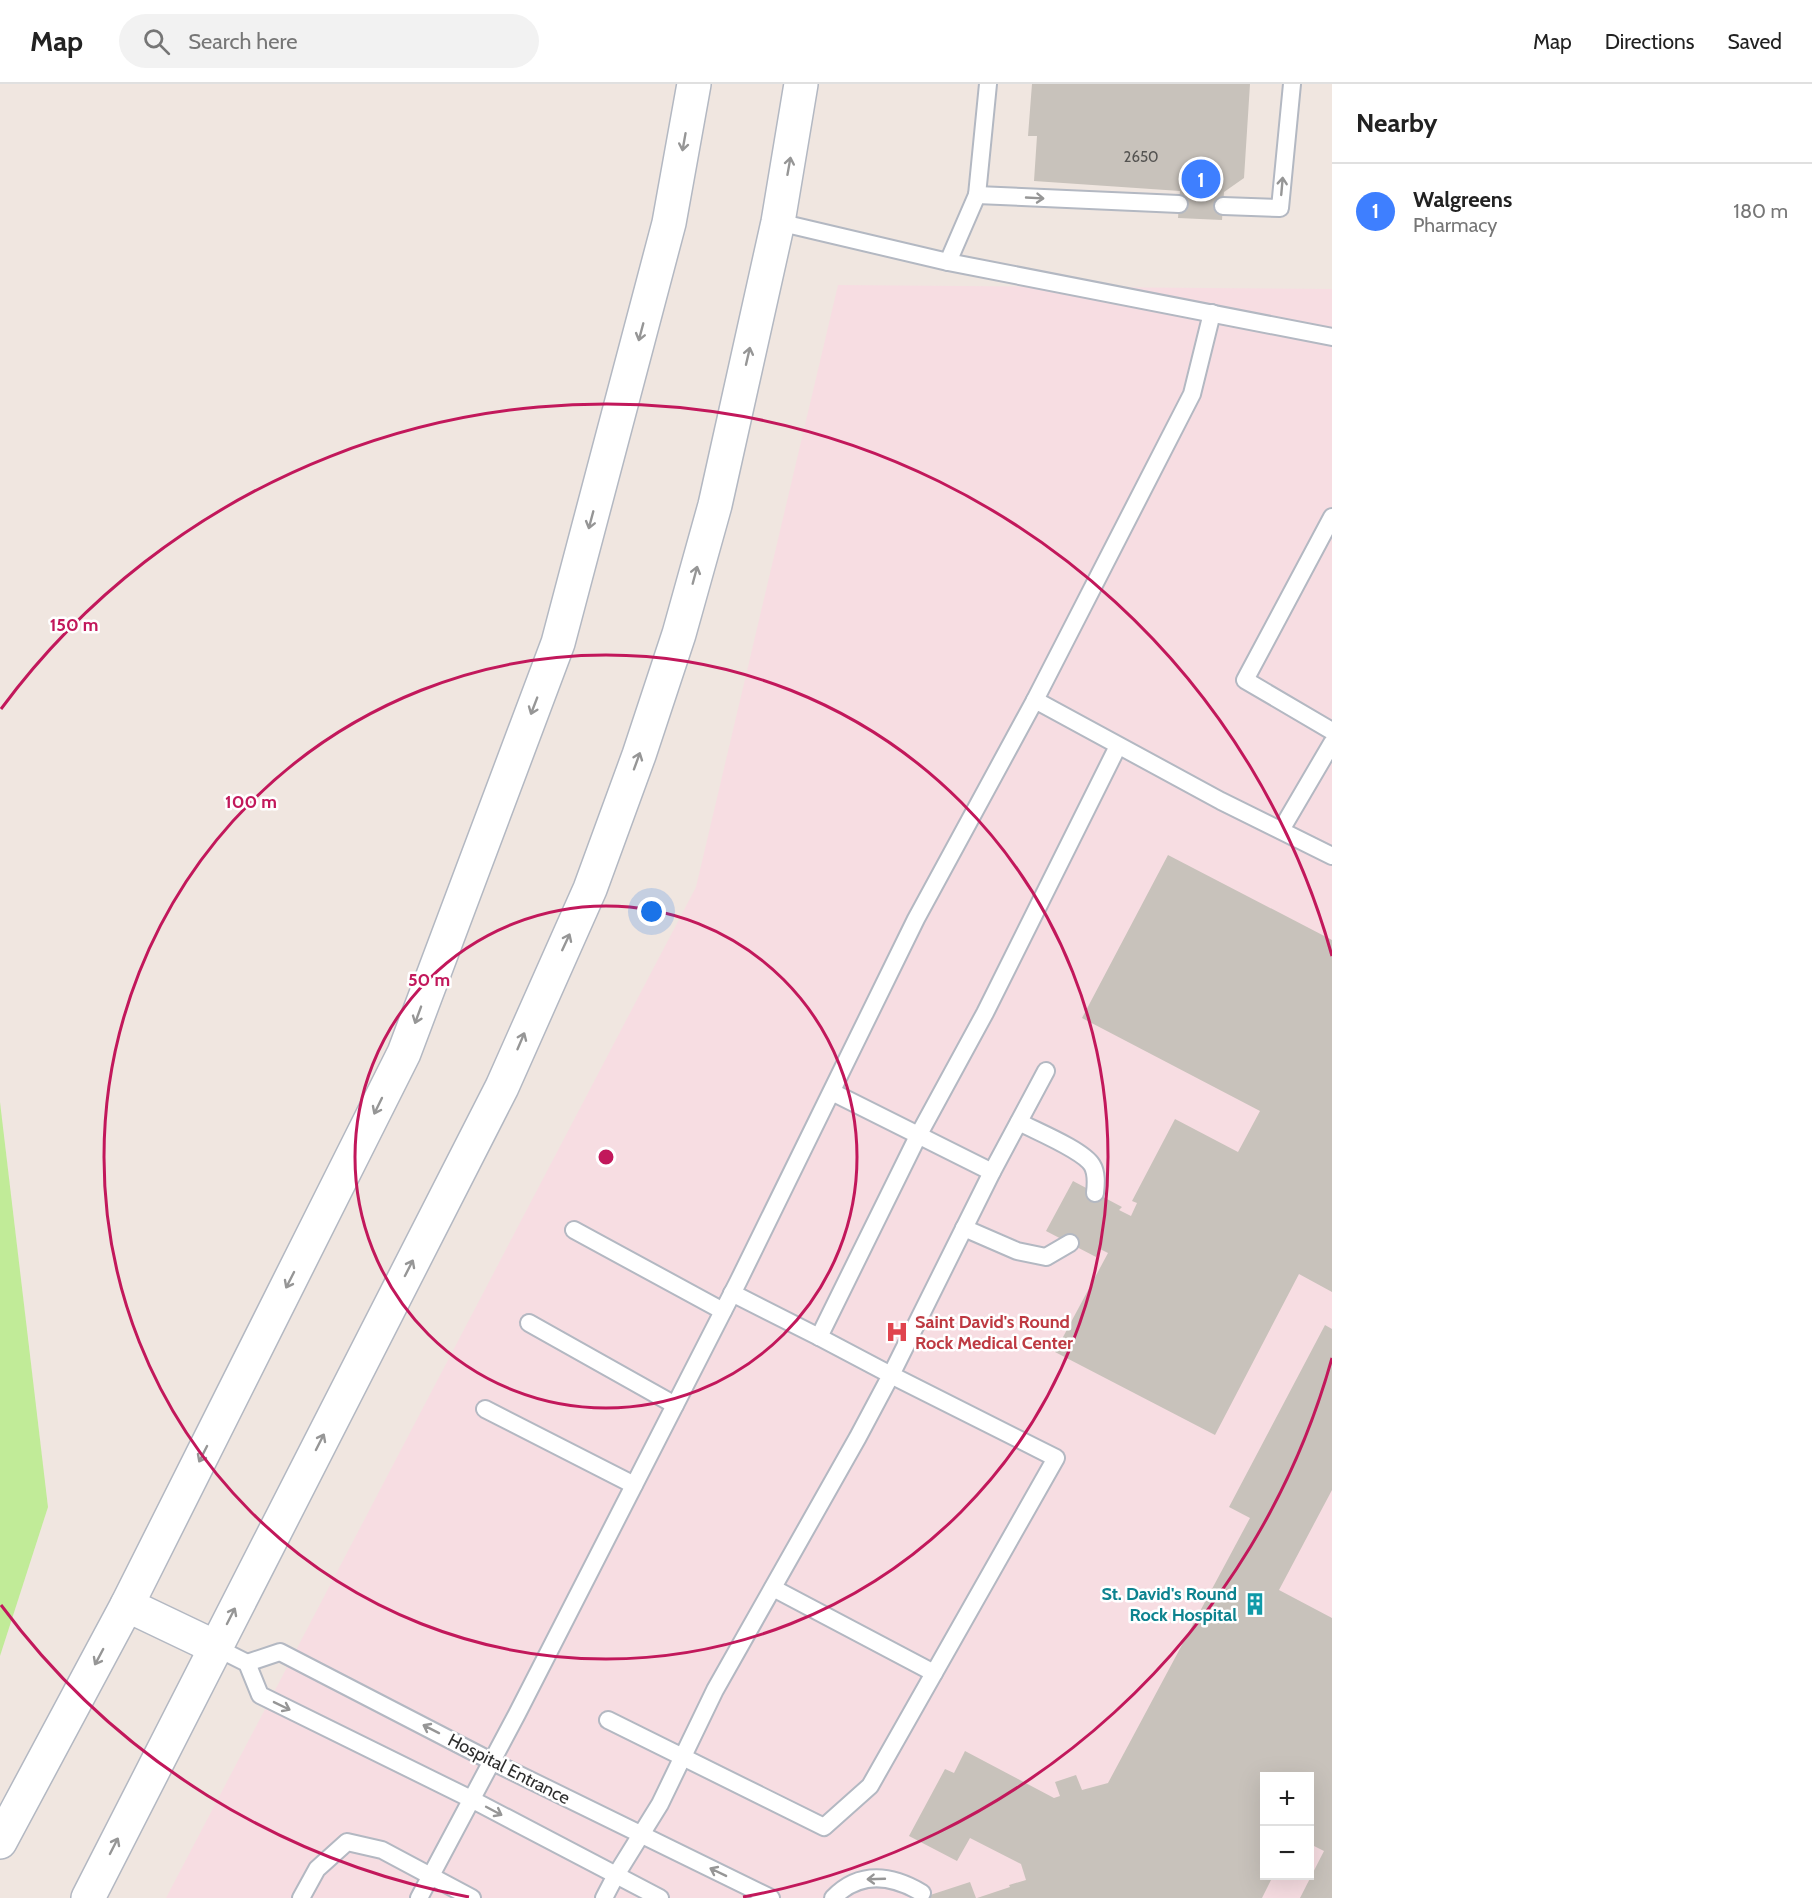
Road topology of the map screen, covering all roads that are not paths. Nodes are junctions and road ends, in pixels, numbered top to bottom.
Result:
1 (694, 84) edge
2 (801, 84) edge
3 (988, 84) edge
4 (1292, 84) edge
5 (977, 195) junction
6 (1179, 204) dead end
7 (1223, 206) dead end
8 (778, 222) junction
9 (948, 262) junction
10 (1212, 313) junction
11 (1332, 337) edge
12 (1332, 517) edge
13 (1035, 700) junction
14 (1332, 731) edge
15 (1332, 743) edge
16 (1118, 746) junction
17 (1281, 830) junction
18 (1332, 856) edge
19 (1046, 1071) dead end
20 (832, 1092) junction
21 (1019, 1122) junction
22 (918, 1136) junction
23 (992, 1172) junction
24 (1095, 1193) dead end
25 (964, 1228) junction
26 (574, 1230) dead end
27 (1070, 1243) dead end
28 (732, 1293) junction
29 (723, 1311) junction
30 (529, 1323) dead end
31 (819, 1336) junction
32 (891, 1375) junction
33 (675, 1405) junction
34 (485, 1409) dead end
35 (634, 1485) junction
36 (773, 1588) junction
37 (127, 1605) junction
38 (215, 1647) junction
39 (247, 1663) junction
40 (934, 1673) junction
41 (608, 1720) dead end
42 (683, 1757) junction
43 (491, 1761) junction
44 (471, 1799) junction
45 (640, 1835) junction
46 (0, 1842) edge
47 (616, 1875) junction
48 (432, 1877) junction
49 (922, 1893) dead end
50 (88, 1898) edge
51 (301, 1898) edge
52 (419, 1898) edge
53 (472, 1898) edge
54 (604, 1898) edge
55 (660, 1898) edge
56 (771, 1898) edge
57 (833, 1898) edge

1 -> 37 main road
8 -> 2 main road
3 - 5 lane
7 -> 4 lane
5 -> 6 lane
5 - 9 lane
8 - 9 lane
38 -> 8 main road
9 - 10 lane
10 - 11 lane
10 - 13 lane
12 - 14 lane
13 - 16 lane
13 - 20 lane
15 - 17 lane
16 - 17 lane
16 - 22 lane
17 - 18 lane
19 - 21 lane
20 - 22 lane
20 - 28 lane
21 - 23 lane
21 - 24 lane
22 - 23 lane
22 - 31 lane
23 - 25 lane
25 - 27 lane
25 - 32 lane
26 - 29 lane
28 - 29 lane
28 - 31 lane
29 - 33 lane
30 - 33 lane
31 - 32 lane
32 - 36 lane
32 - 40 lane
33 - 35 lane
34 - 35 lane
35 - 43 lane
36 - 40 lane
36 - 42 lane
37 - 38 main road
37 -> 46 main road
38 - 39 lane
50 -> 38 main road
43 -> 39 lane, Hospital Entrance
39 -> 44 lane
40 - 42 lane
41 - 42 lane
42 - 45 lane
43 - 44 lane
43 - 45 lane, Hospital Entrance
44 -> 47 lane
44 - 48 lane
45 - 47 lane
56 -> 45 lane, Hospital Entrance
47 - 54 lane
47 - 55 lane
48 - 51 lane
48 - 52 lane
48 - 53 lane
49 -> 57 lane

